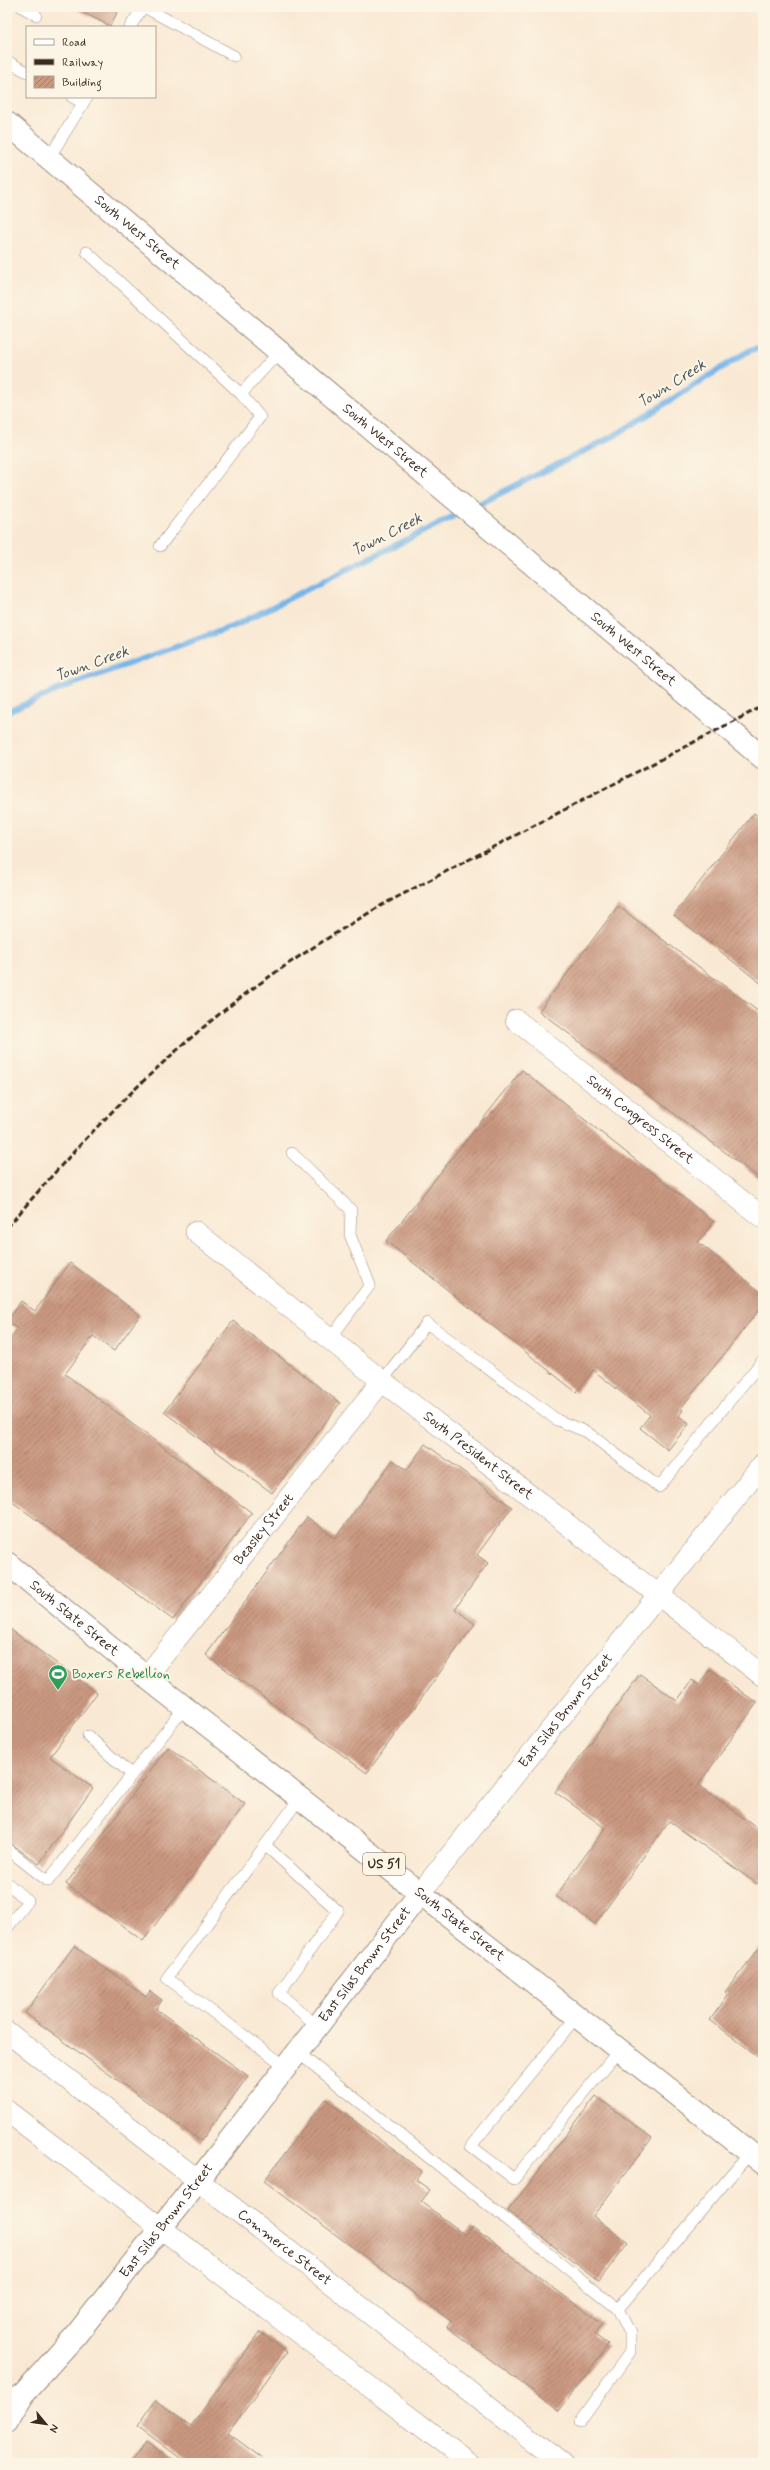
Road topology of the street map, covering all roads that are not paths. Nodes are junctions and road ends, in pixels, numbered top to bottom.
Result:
1 (22, 7) edge
2 (143, 7) edge
3 (36, 15) dead end
4 (131, 26) edge
5 (234, 56) dead end
6 (7, 60) edge
7 (26, 71) edge
8 (85, 100) edge
9 (7, 123) edge
10 (49, 158) junction
11 (87, 252) dead end
12 (279, 352) junction
13 (241, 394) junction
14 (160, 546) dead end
15 (763, 758) edge
16 (516, 1020) dead end
17 (292, 1153) dead end
18 (763, 1218) edge
19 (196, 1232) dead end
20 (330, 1339) junction
21 (763, 1360) edge
22 (382, 1381) junction
23 (763, 1464) edge
24 (7, 1563) edge
25 (659, 1597) junction
26 (763, 1676) edge
27 (146, 1677) junction
28 (185, 1707) junction
29 (88, 1736) dead end
30 (131, 1774) junction
31 (300, 1798) junction
32 (265, 1845) junction
33 (7, 1850) edge
34 (7, 1883) edge
35 (421, 1892) junction
36 (7, 1928) edge
37 (577, 2016) junction
38 (316, 2025) junction
39 (7, 2032) edge
40 (619, 2050) junction
41 (291, 2058) junction
42 (7, 2111) edge
43 (757, 2158) edge
44 (198, 2181) junction
45 (160, 2229) junction
46 (618, 2309) junction
47 (15, 2399) edge
48 (7, 2422) edge
49 (580, 2422) dead end
50 (470, 2463) edge
51 (562, 2463) edge

1 - 3 lane
2 - 4 lane
2 - 5 lane
6 - 7 lane
8 - 10 lane
9 - 10 street, South West Street
10 - 12 street, South West Street
11 - 13 lane
12 - 13 lane
12 - 15 street, South West Street
13 - 14 lane
16 - 18 street, South Congress Street
17 - 20 lane
19 - 20 street, South President Street
20 - 22 street, South President Street
21 - 22 lane
22 - 25 street, South President Street
22 - 27 street, Beasley Street
23 - 25 street, East Silas Brown Street
24 - 27 street, South State Street / US 51
25 - 26 street, South President Street
25 - 35 street, East Silas Brown Street
27 - 28 street, South State Street / US 51
28 - 30 lane
28 - 31 street, South State Street / US 51
29 - 30 lane
30 - 33 lane
31 - 32 lane
31 - 35 street, South State Street / US 51
32 - 38 lane
32 - 41 lane
34 - 36 lane
35 - 37 street, South State Street / US 51
35 - 38 street, East Silas Brown Street
37 - 40 street, South State Street / US 51
37 - 40 lane
38 - 41 street, East Silas Brown Street
39 - 44 street, Commerce Street
40 - 43 street, South State Street / US 51
41 - 44 street, East Silas Brown Street
41 - 46 lane
42 - 45 street
43 - 46 lane
44 - 45 street, East Silas Brown Street
44 - 51 street, Commerce Street
45 - 47 street, East Silas Brown Street
45 - 50 street
46 - 49 lane
47 - 48 street, East Silas Brown Street

